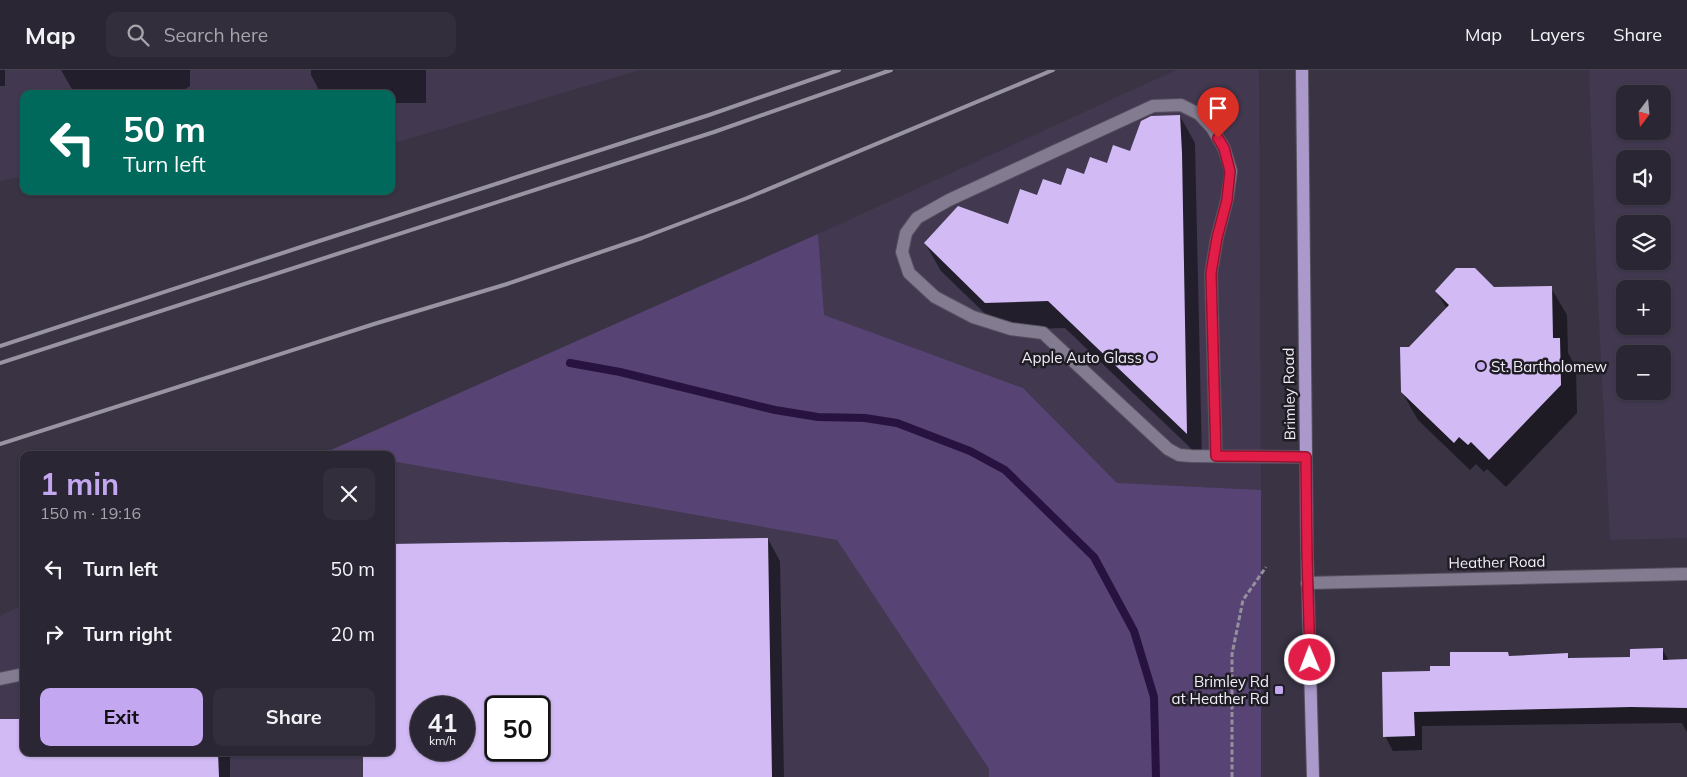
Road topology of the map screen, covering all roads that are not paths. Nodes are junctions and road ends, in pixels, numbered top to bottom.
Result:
1 (1302, 70) edge
2 (1216, 456) junction
3 (1306, 457) junction
4 (1687, 574) edge
5 (1308, 583) junction
6 (20, 675) edge
7 (0, 679) edge
8 (1312, 777) edge

1 - 3 main road, Brimley Road
2 - 2 street
2 - 3 street
3 - 5 main road, Brimley Road
4 - 5 street, Heather Road
5 - 8 main road, Brimley Road
6 - 7 street

